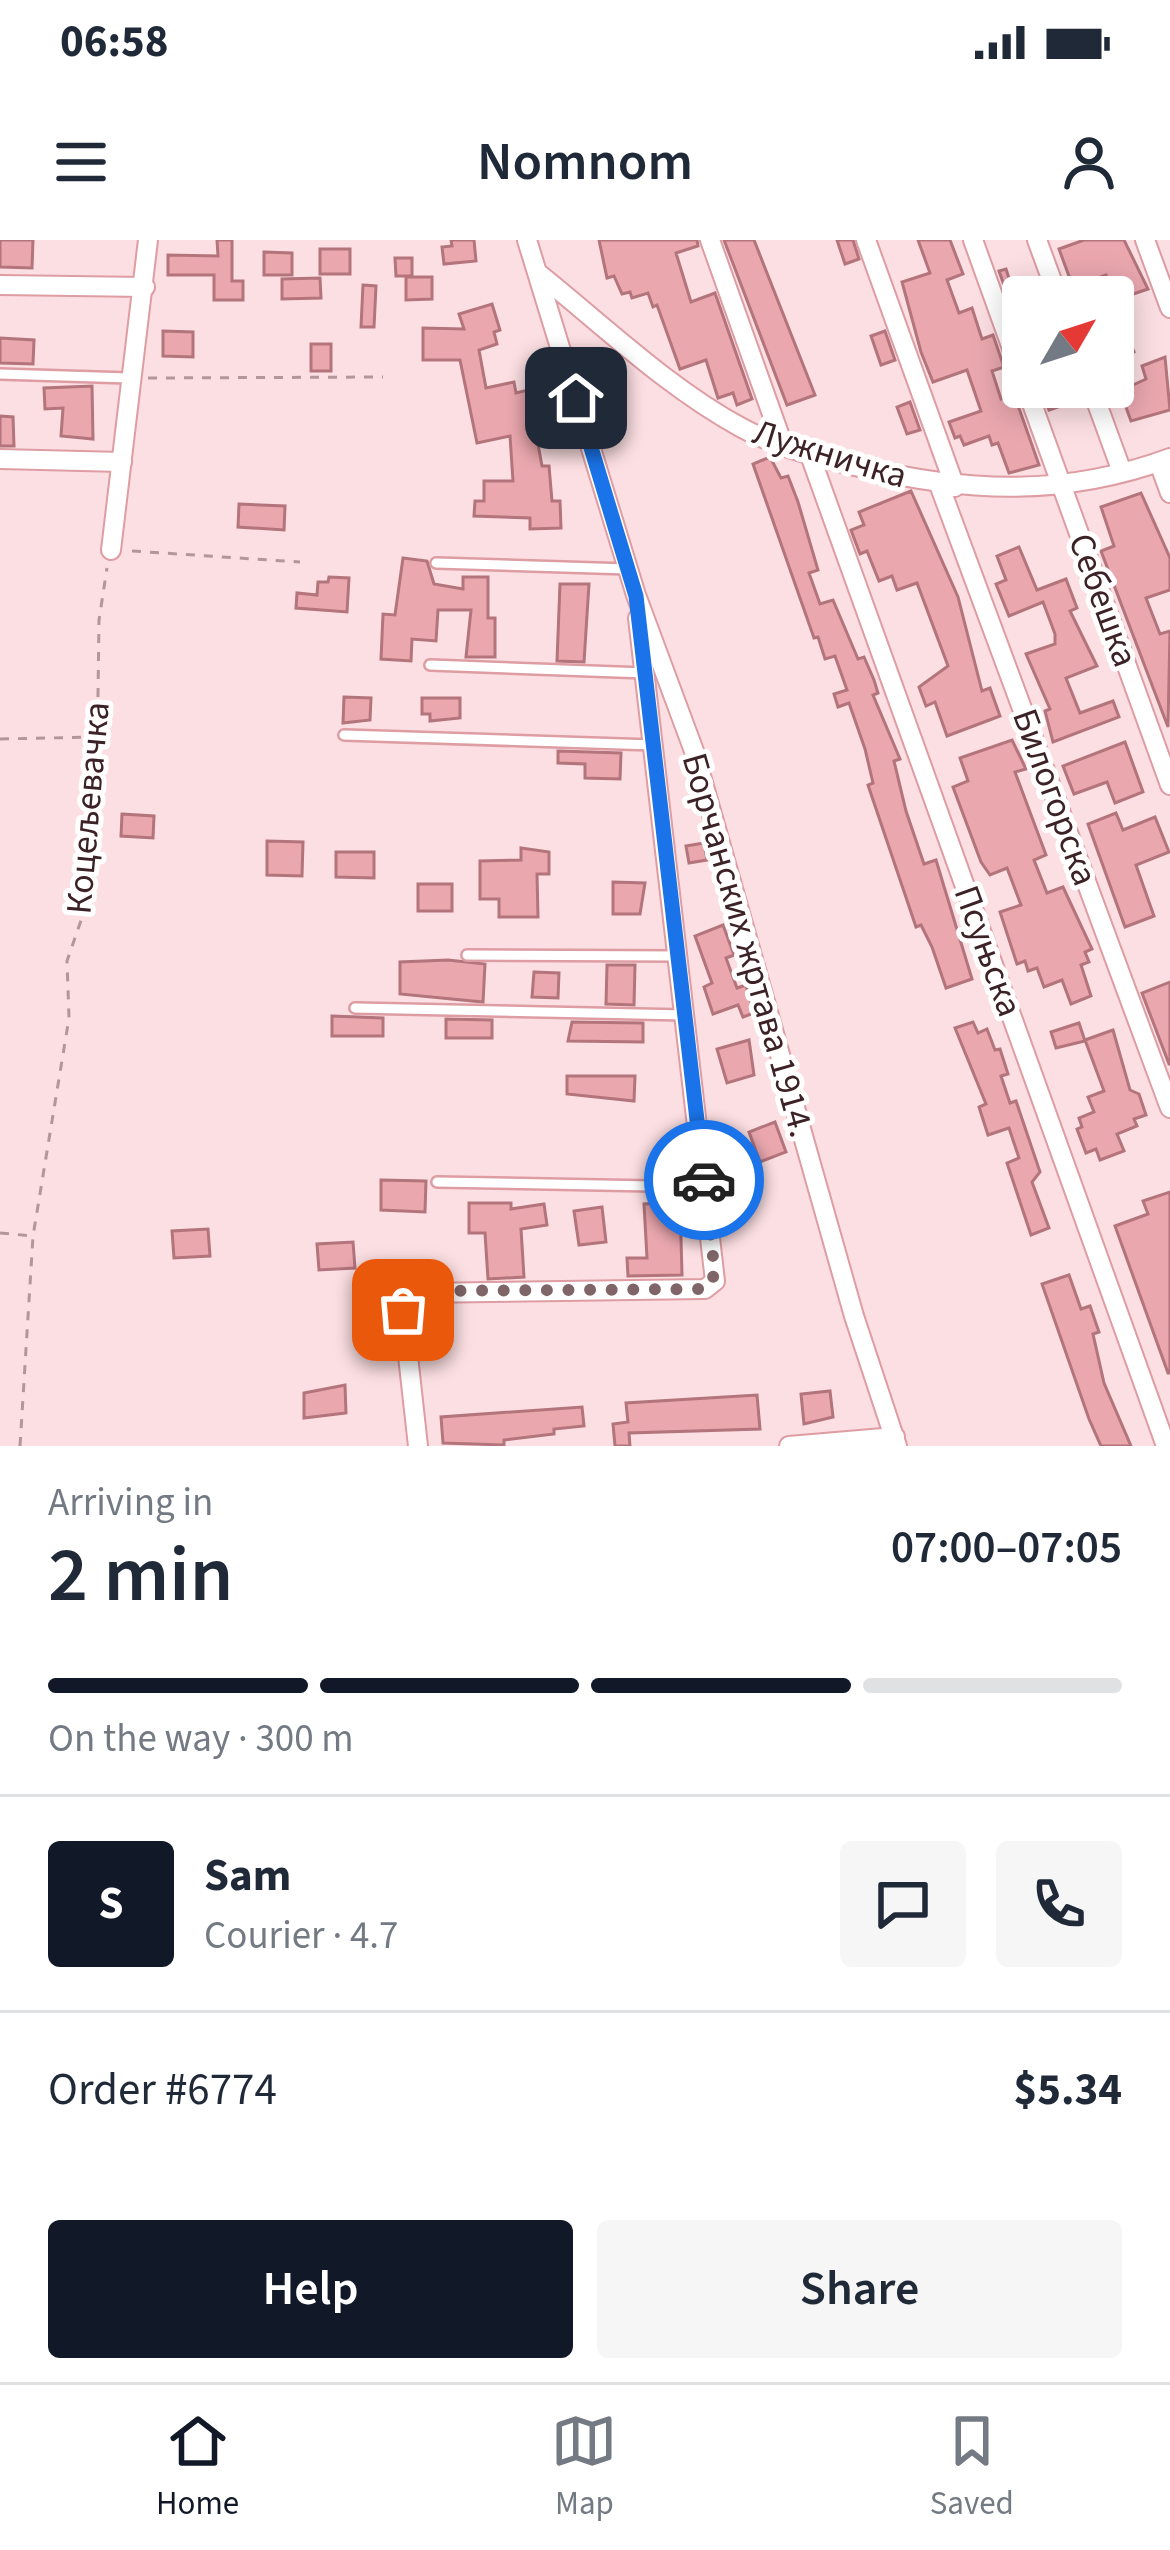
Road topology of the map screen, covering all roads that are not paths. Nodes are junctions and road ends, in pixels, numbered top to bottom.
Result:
1 (148, 240) edge
2 (527, 240) edge
3 (710, 240) edge
4 (866, 240) edge
5 (973, 240) edge
6 (1037, 240) edge
7 (1145, 240) edge
8 (538, 273) junction
9 (1050, 276) edge
10 (0, 286) edge
11 (145, 287) junction
12 (1170, 308) edge
13 (1002, 321) edge
14 (0, 374) edge
15 (134, 378) junction
16 (1033, 408) edge
17 (1099, 408) edge
18 (783, 446) junction
19 (810, 455) junction
20 (0, 459) edge
21 (1164, 460) edge
22 (122, 462) junction
23 (1122, 472) junction
24 (1060, 483) junction
25 (948, 487) junction
26 (1170, 493) edge
27 (111, 550) road end
28 (436, 562) dead end
29 (628, 569) junction
30 (636, 596) junction
31 (430, 664) dead end
32 (645, 673) junction
33 (344, 735) dead end
34 (653, 745) junction
35 (1170, 784) edge
36 (467, 956) dead end
37 (678, 956) junction
38 (355, 1008) dead end
39 (685, 1015) junction
40 (1170, 1108) edge
41 (437, 1182) dead end
42 (705, 1187) junction
43 (896, 1442) edge
44 (418, 1446) edge
45 (790, 1446) edge
46 (1166, 1446) edge

1 - 11 street
2 - 8 street, Борчанских жртава 1914.
3 - 18 street
4 - 25 street, Билогорска
5 - 13 street, Себешка
6 - 9 street
7 - 12 street
8 - 18 street, Лужничка
8 - 29 street, Борчанских жртава 1914.
10 - 11 street
11 - 15 street
14 - 15 lane
15 - 22 street
16 - 24 street, Себешка
17 - 23 street
18 - 19 street, Лужничка
19 - 25 street, Лужничка
19 - 46 street, Псуњска
20 - 22 street
21 - 23 street, Лужничка
21 - 26 street
22 - 27 street
23 - 24 street, Лужничка
24 - 25 street, Лужничка
24 - 35 street, Себешка
25 - 40 street, Билогорска
28 - 29 lane
29 - 30 street, Борчанских жртава 1914.
30 - 32 street
30 - 43 street, Борчанских жртава 1914.
31 - 32 lane
32 - 34 street
33 - 34 lane
34 - 37 street
36 - 37 lane
37 - 39 street
38 - 39 lane
39 - 42 street
41 - 42 lane
42 - 44 street
43 - 45 street

